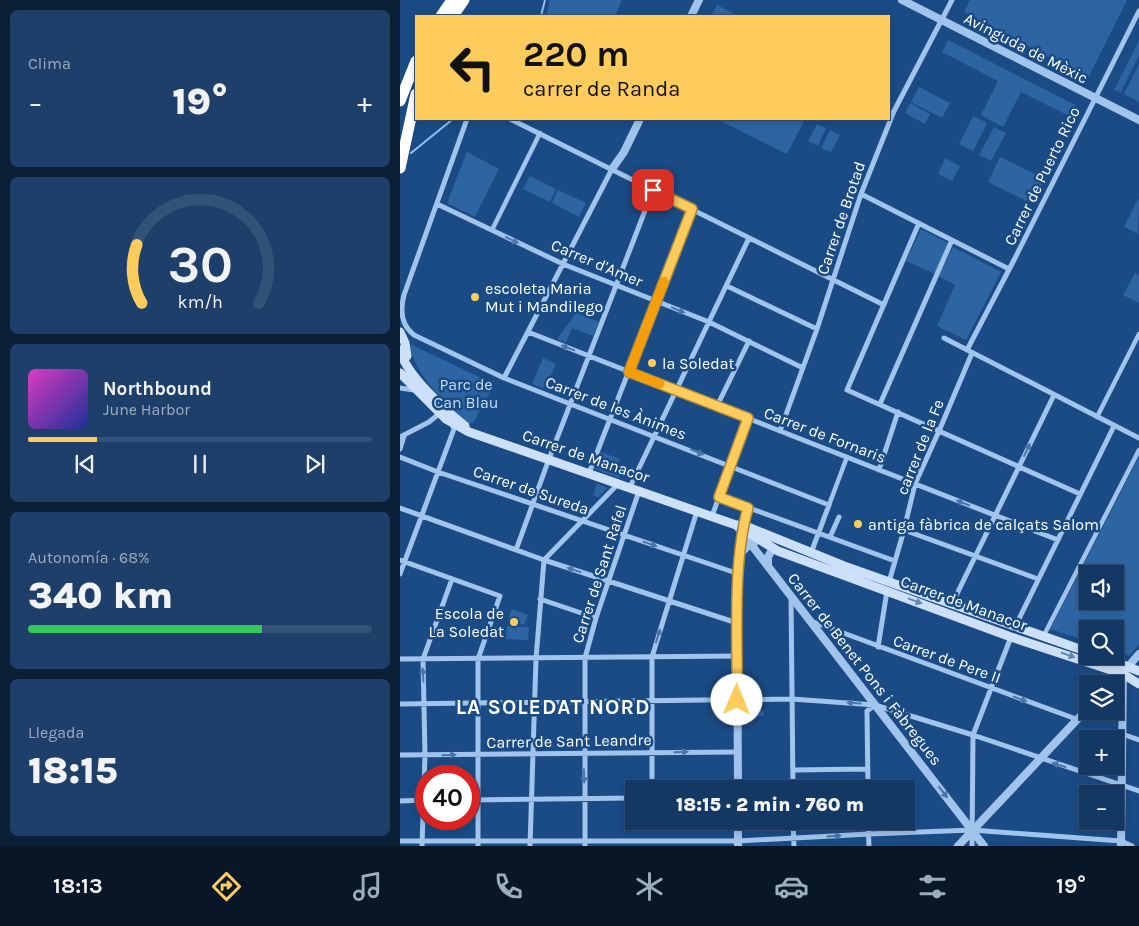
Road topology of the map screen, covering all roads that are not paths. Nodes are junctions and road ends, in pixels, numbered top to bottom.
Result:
1 (452, 0) edge
2 (464, 0) edge
3 (699, 0) edge
4 (902, 0) edge
5 (952, 0) edge
6 (1139, 12) edge
7 (442, 15) edge
8 (454, 15) edge
9 (692, 15) edge
10 (941, 20) junction
11 (415, 64) edge
12 (415, 87) edge
13 (1095, 98) junction
14 (400, 101) edge
15 (415, 104) edge
16 (467, 120) edge
17 (512, 120) edge
18 (640, 120) edge
19 (1139, 120) edge
20 (400, 132) edge
21 (540, 134) junction
22 (400, 168) edge
23 (612, 170) junction
24 (653, 190) junction
25 (861, 194) junction
26 (437, 204) junction
27 (692, 209) junction
28 (919, 223) junction
29 (492, 230) junction
30 (749, 238) junction
31 (952, 240) junction
32 (563, 264) junction
33 (1009, 268) junction
34 (833, 280) junction
35 (616, 286) junction
36 (727, 286) junction
37 (656, 301) junction
38 (884, 305) junction
39 (709, 322) junction
40 (818, 329) junction
41 (400, 332) edge
42 (528, 332) junction
43 (1139, 334) edge
44 (944, 338) dead end
45 (749, 341) junction
46 (400, 350) edge
47 (969, 351) junction
48 (589, 356) junction
49 (410, 368) junction
50 (803, 368) junction
51 (629, 372) junction
52 (400, 373) edge
53 (504, 378) junction
54 (400, 388) edge
55 (676, 391) junction
56 (420, 392) junction
57 (1054, 395) junction
58 (571, 404) junction
59 (880, 404) junction
60 (717, 406) junction
61 (898, 412) junction
62 (440, 413) junction
63 (1097, 417) junction
64 (748, 418) junction
65 (610, 419) junction
66 (1114, 426) junction
67 (458, 427) junction
68 (780, 431) junction
69 (940, 431) junction
70 (655, 436) junction
71 (402, 437) edge
72 (1139, 438) edge
73 (400, 449) edge
74 (1139, 450) edge
75 (848, 457) junction
76 (400, 458) edge
77 (549, 459) junction
78 (730, 466) junction
79 (1019, 466) junction
80 (879, 470) junction
81 (438, 472) junction
82 (589, 473) junction
83 (619, 483) junction
84 (915, 484) junction
85 (635, 489) junction
86 (1080, 494) junction
87 (719, 497) junction
88 (532, 504) junction
89 (829, 505) junction
90 (400, 508) edge
91 (748, 508) junction
92 (697, 511) junction
93 (995, 515) junction
94 (422, 516) junction
95 (712, 516) junction
96 (839, 517) dead end
97 (583, 521) junction
98 (741, 528) junction
99 (904, 530) junction
100 (819, 533) junction
101 (624, 535) junction
102 (830, 537) junction
103 (1058, 540) junction
104 (764, 542) junction
105 (750, 544) junction
106 (780, 547) junction
107 (516, 550) junction
108 (741, 553) junction
109 (811, 553) junction
110 (684, 556) junction
111 (976, 556) junction
112 (402, 560) edge
113 (544, 560) junction
114 (895, 561) junction
115 (766, 563) junction
116 (400, 574) edge
117 (739, 574) junction
118 (452, 579) junction
119 (1038, 579) junction
120 (608, 581) junction
121 (888, 586) junction
122 (792, 596) junction
123 (540, 599) junction
124 (670, 601) junction
125 (952, 604) junction
126 (596, 618) junction
127 (810, 621) junction
128 (737, 623) junction
129 (974, 623) junction
130 (1014, 627) junction
131 (1011, 636) junction
132 (1043, 637) junction
133 (878, 647) junction
134 (1079, 649) edge
135 (1139, 654) edge
136 (738, 656) junction
137 (652, 657) junction
138 (585, 658) junction
139 (400, 659) edge
140 (422, 659) junction
141 (478, 659) junction
142 (536, 659) junction
143 (1124, 664) edge
144 (1129, 666) junction
145 (1139, 671) edge
146 (1123, 674) junction
147 (1139, 684) edge
148 (991, 688) junction
149 (792, 699) junction
150 (737, 700) junction
151 (652, 701) junction
152 (534, 702) junction
153 (585, 702) junction
154 (478, 703) junction
155 (400, 704) edge
156 (424, 704) junction
157 (875, 705) junction
158 (1079, 716) edge
159 (1076, 719) junction
160 (1122, 730) edge
161 (973, 735) junction
162 (1124, 735) edge
163 (1139, 740) edge
164 (738, 752) junction
165 (652, 753) junction
166 (533, 754) junction
167 (584, 754) junction
168 (400, 755) edge
169 (425, 755) junction
170 (478, 755) junction
171 (1040, 759) junction
172 (425, 765) edge
173 (478, 765) edge
174 (868, 769) junction
175 (793, 770) junction
176 (652, 780) edge
177 (738, 780) edge
178 (793, 780) edge
179 (868, 780) edge
180 (1118, 785) edge
181 (1124, 787) edge
182 (1139, 792) edge
183 (585, 798) junction
184 (625, 798) edge
185 (531, 799) junction
186 (415, 800) edge
187 (480, 800) edge
188 (400, 801) edge
189 (423, 830) edge
190 (478, 830) edge
191 (738, 830) edge
192 (794, 830) edge
193 (868, 830) edge
194 (972, 830) junction
195 (1121, 830) edge
196 (868, 834) junction
197 (794, 838) junction
198 (400, 842) edge
199 (422, 844) edge
200 (478, 844) edge
201 (530, 844) edge
202 (585, 844) edge
203 (651, 844) edge
204 (738, 844) edge
205 (1121, 844) edge
206 (794, 846) edge
207 (869, 846) edge
208 (958, 846) edge
209 (972, 846) edge
210 (984, 846) edge
211 (1132, 846) edge

1 - 7 highway
2 - 8 highway
3 - 9 street
4 - 10 street, Avinguda de Mèxic
5 - 10 street, Carrer de Brotad
6 - 13 street, Carrer de Puerto Rico
10 - 13 street, Avinguda de Mèxic
10 - 25 street, Carrer de Brotad
11 - 14 highway
12 - 20 highway
13 - 19 street, Avinguda de Mèxic
13 - 33 street, Carrer de Puerto Rico
15 - 22 highway
16 - 26 street
17 - 21 street
18 - 23 street
21 - 23 street
21 - 29 street
23 - 24 street
23 - 32 street
24 - 27 street
24 - 35 street
25 - 28 street
25 - 34 street, Carrer de Brotad
26 - 29 street, Carrer d'Amer
26 - 53 street, Carrer de les Ànimes
27 - 30 street
27 - 37 street
28 - 31 street
28 - 38 street
29 -> 32 street, Carrer d'Amer
30 - 34 street
30 - 36 street, Carrer de Sant Rafel
31 - 33 street
31 - 59 street
32 - 35 street, Carrer d'Amer
32 - 42 street
33 - 47 street, Carrer de Puerto Rico
34 - 38 street
34 - 40 street, Carrer de Brotad
35 - 37 street, Carrer d'Amer
35 - 48 street
36 - 39 street, Carrer de Sant Rafel
36 - 40 street
37 -> 39 street, Carrer d'Amer
37 - 51 street
38 - 59 street
39 - 45 street, Carrer d'Amer
39 - 55 street, Carrer de Sant Rafel
40 - 50 street, Carrer de Brotad
41 - 49 main road
48 -> 42 street, Carrer de Fornaris
42 - 53 street
43 - 63 street
44 - 47 street
45 - 50 street, Carrer d'Amer
45 - 60 street
46 - 49 main road, Carrer de Manacor
47 - 57 street
47 - 69 street, carrer de la Fe
48 - 51 street, Carrer de Fornaris
48 - 58 street
49 - 67 main road, Carrer de Manacor
50 - 68 street, Carrer de Brotad
51 - 55 street, Carrer de Fornaris
51 - 65 street
52 - 56 main road, Carrer de Manacor
53 - 58 street, Carrer de les Ànimes
54 - 56 street
55 - 60 street, Carrer de Fornaris
55 - 70 street, Carrer de Sant Rafel
56 - 62 main road, Carrer de Manacor
57 - 63 street
79 -> 57 street
58 - 65 street, Carrer de les Ànimes
58 - 77 street
59 - 61 street
60 - 64 street, Carrer de Fornaris
61 - 69 street
61 - 80 street
62 - 67 main road, Carrer de Manacor
62 - 71 street
63 - 66 street
64 - 68 street, Carrer de Fornaris
64 - 78 street
65 - 70 street, Carrer de les Ànimes
65 - 82 street
66 - 72 street
66 - 86 street
67 - 77 main road, Carrer de Manacor
67 - 81 street
68 - 75 street, Carrer de Fornaris
69 - 79 street
69 - 84 street, carrer de la Fe
70 -> 78 street, Carrer de les Ànimes
70 - 85 street, Carrer de Sant Rafel
71 - 73 street
74 - 132 street
75 - 80 street, Carrer de Fornaris
75 - 89 street
76 - 81 street, Carrer de Sureda
77 - 82 main road, Carrer de Manacor
77 - 88 street
78 - 87 street
78 - 89 street, Carrer de les Ànimes
79 - 86 street
79 - 93 street
80 - 84 street, Carrer de Fornaris
81 - 88 street, Carrer de Sureda
81 - 94 street
82 - 83 main road, Carrer de Manacor
83 - 85 main road, Carrer de Manacor
83 - 97 street
93 -> 84 street, Carrer de Fornaris
84 - 99 street, carrer de la Fe
85 - 92 main road, Carrer de Manacor
85 - 101 street, Carrer de Sant Rafel
86 - 103 street
87 - 91 street
87 - 95 street
88 - 97 street, Carrer de Sureda
88 - 107 street
89 - 100 street
90 - 94 street
91 - 98 street
91 - 100 street
92 - 95 main road, Carrer de Manacor
92 - 110 street
93 - 103 street, Carrer de Fornaris
93 - 111 street
94 - 107 street
94 - 112 street
95 - 98 main road, Carrer de Manacor
96 - 102 street
97 - 101 street, Carrer de Sureda
97 - 113 street
98 - 104 main road, Carrer de Manacor
98 - 105 street, Carrer de Benet Pons i Fàbregues
98 - 106 main road, Carrer de Manacor
98 - 108 street
99 - 111 street
99 - 114 street, carrer de la Fe
100 - 102 street
100 - 109 street
101 -> 110 street, Carrer de Sureda
101 - 120 street, Carrer de Sant Rafel
102 - 114 street
103 - 119 street
104 - 105 street
104 - 106 main road, Carrer de Manacor
105 - 108 street
105 - 115 street, Carrer de Benet Pons i Fàbregues
106 - 109 main road, Carrer de Manacor
106 - 115 street
106 - 121 main road, Carrer de Manacor
107 - 113 street
108 - 115 street
108 - 117 street
109 - 121 main road, Carrer de Manacor
110 - 117 street, Carrer de Sureda
110 - 124 street
111 - 119 street
111 - 125 street
112 - 116 street
112 - 118 street
120 -> 113 street
113 - 123 street
114 - 121 street, carrer de la Fe
115 - 122 street, Carrer de Benet Pons i Fàbregues
117 - 128 street
118 - 140 street
118 - 141 street
119 - 130 street
120 - 124 street
120 - 126 street, Carrer de Sant Rafel
121 - 125 main road, Carrer de Manacor
121 -> 129 main road, Carrer de Manacor
121 - 133 street, carrer de la Fe
122 - 127 street, Carrer de Benet Pons i Fàbregues
122 - 149 street
123 - 126 street
123 - 142 street
124 - 128 street
137 -> 124 street
125 - 130 main road, Carrer de Manacor
126 - 138 street, Carrer de Sant Rafel
127 - 133 street, Carrer de Pere II
127 - 157 street, Carrer de Benet Pons i Fàbregues
128 - 136 street
129 - 130 main road
129 - 131 main road, Carrer de Manacor
130 - 132 main road, Carrer de Manacor
131 -> 146 main road, Carrer de Manacor
131 - 148 street
132 - 134 main road, Carrer de Manacor
133 - 148 street, Carrer de Pere II
135 - 144 street
136 - 137 street
136 - 150 street
137 - 138 street
137 - 151 street
138 - 142 street
138 - 153 street, Carrer de Sant Rafel
139 - 140 street
140 - 141 street
156 -> 140 street
141 - 142 street
141 - 154 street
142 - 152 street
143 - 144 main road
144 - 145 main road
144 - 146 street
146 - 147 main road, Carrer de Manacor
146 - 160 street
148 -> 159 street, Carrer de Pere II
148 - 161 street
149 - 150 street
157 -> 149 street
149 - 175 street
150 - 151 street
150 - 164 street
151 - 153 street
151 - 165 street
152 - 153 street
152 - 154 street
152 - 166 street
153 - 167 street, Carrer de Sant Rafel
154 - 156 street
154 - 170 street
155 - 156 street
156 - 169 street
157 - 161 street
157 - 174 street
157 -> 194 street, Carrer de Benet Pons i Fàbregues
158 - 159 street
159 - 171 street
161 - 171 street
161 - 194 street
162 - 163 street
165 -> 164 street, Carrer de Sant Leandre
164 - 177 street
165 - 167 street, Carrer de Sant Leandre
165 - 176 street
166 - 167 street, Carrer de Sant Leandre
166 - 170 street, Carrer de Sant Leandre
166 - 185 street
167 -> 183 street, Carrer de Sant Rafel
168 - 169 street, Carrer de Sant Leandre
169 -> 170 street, Carrer de Sant Leandre
169 - 172 street
170 - 173 street
180 -> 171 street
171 - 194 street
174 - 175 street
174 - 179 street
175 - 178 street
181 - 182 street
183 - 184 street
183 - 185 street
183 - 202 street, Carrer de Sant Rafel
185 - 187 street
185 - 201 street
186 - 188 street
189 - 199 street
190 - 200 street
191 - 204 street
192 - 197 street
193 - 196 street
194 - 196 street
194 - 205 street
194 - 208 street
194 - 209 street
194 - 210 street, Carrer de Benet Pons i Fàbregues
195 - 205 street
197 -> 196 street
196 - 207 street
197 - 204 street
197 - 206 street
198 - 199 street
199 - 200 street
200 - 201 street
201 - 202 street
202 - 203 street
203 - 204 street
205 - 211 street

